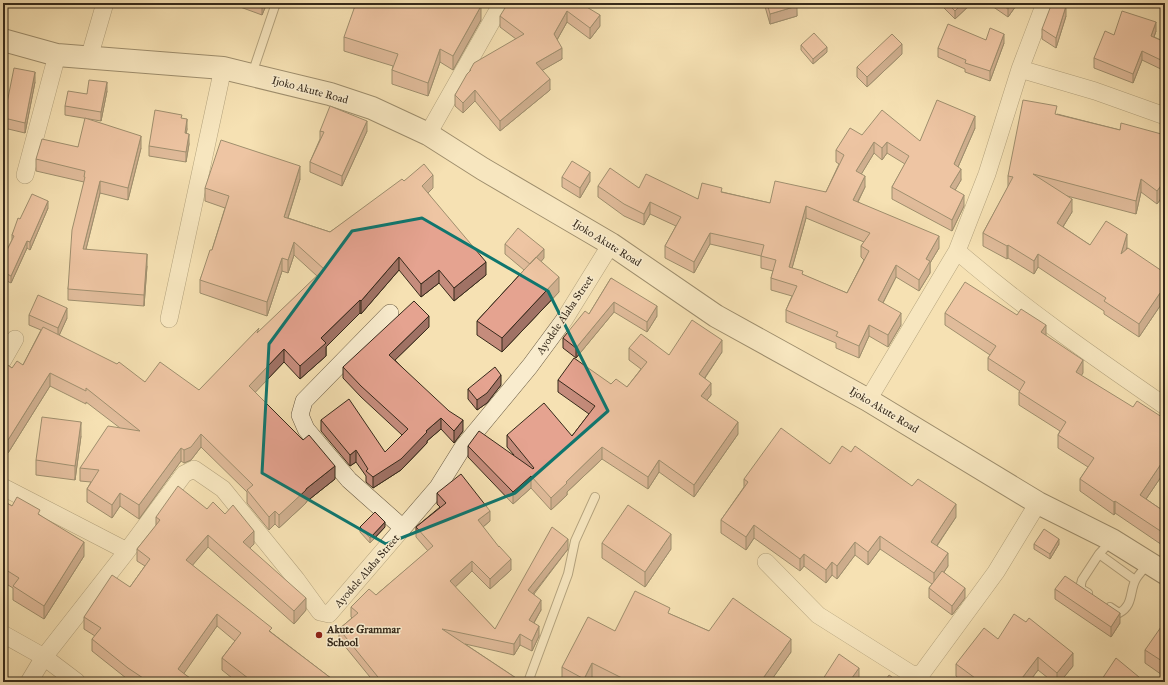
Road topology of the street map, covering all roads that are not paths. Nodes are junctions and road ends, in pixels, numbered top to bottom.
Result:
1 (105, 3) edge
2 (276, 3) edge
3 (502, 3) edge
4 (1045, 3) edge
5 (3, 40) edge
6 (57, 55) junction
7 (89, 58) junction
8 (223, 68) junction
9 (1020, 69) junction
10 (252, 75) junction
11 (1165, 116) edge
12 (428, 134) junction
13 (25, 175) dead end
14 (612, 244) junction
15 (957, 251) junction
16 (390, 312) dead end
17 (169, 319) dead end
18 (15, 339) dead end
19 (3, 360) edge
20 (868, 400) junction
21 (1165, 406) edge
22 (3, 486) edge
23 (595, 497) dead end
24 (1038, 503) junction
25 (403, 528) junction
26 (1106, 547) junction
27 (127, 551) junction
28 (766, 562) dead end
29 (1157, 568) edge
30 (1135, 580) junction
31 (3, 634) edge
32 (44, 657) junction
33 (29, 682) edge
34 (77, 682) edge
35 (528, 682) edge

1 - 7 street
2 - 10 lane
3 - 12 street
4 - 9 street
5 - 6 main road, Ijoko Akute Road
6 - 7 main road, Ijoko Akute Road
6 - 13 street
7 - 8 main road, Ijoko Akute Road
8 - 10 main road, Ijoko Akute Road
8 - 17 street
9 - 11 street
9 - 15 street
10 - 12 main road, Ijoko Akute Road
12 - 14 main road, Ijoko Akute Road
14 - 20 main road, Ijoko Akute Road
14 - 25 street, Ayodele Alaba Street
15 - 20 street
15 - 21 street
16 - 25 street
18 - 19 street
20 - 24 main road, Ijoko Akute Road
22 - 27 street
23 - 35 lane
24 - 26 main road, Ijoko Akute Road
24 - 28 street
25 - 27 street, Ayodele Alaba Street
26 - 29 main road, Ijoko Akute Road
26 - 30 lane
26 - 30 lane
27 - 32 street, Ayodele Alaba Street
29 - 30 lane
31 - 32 street
32 - 33 street, Ayodele Alaba Street
32 - 34 street

